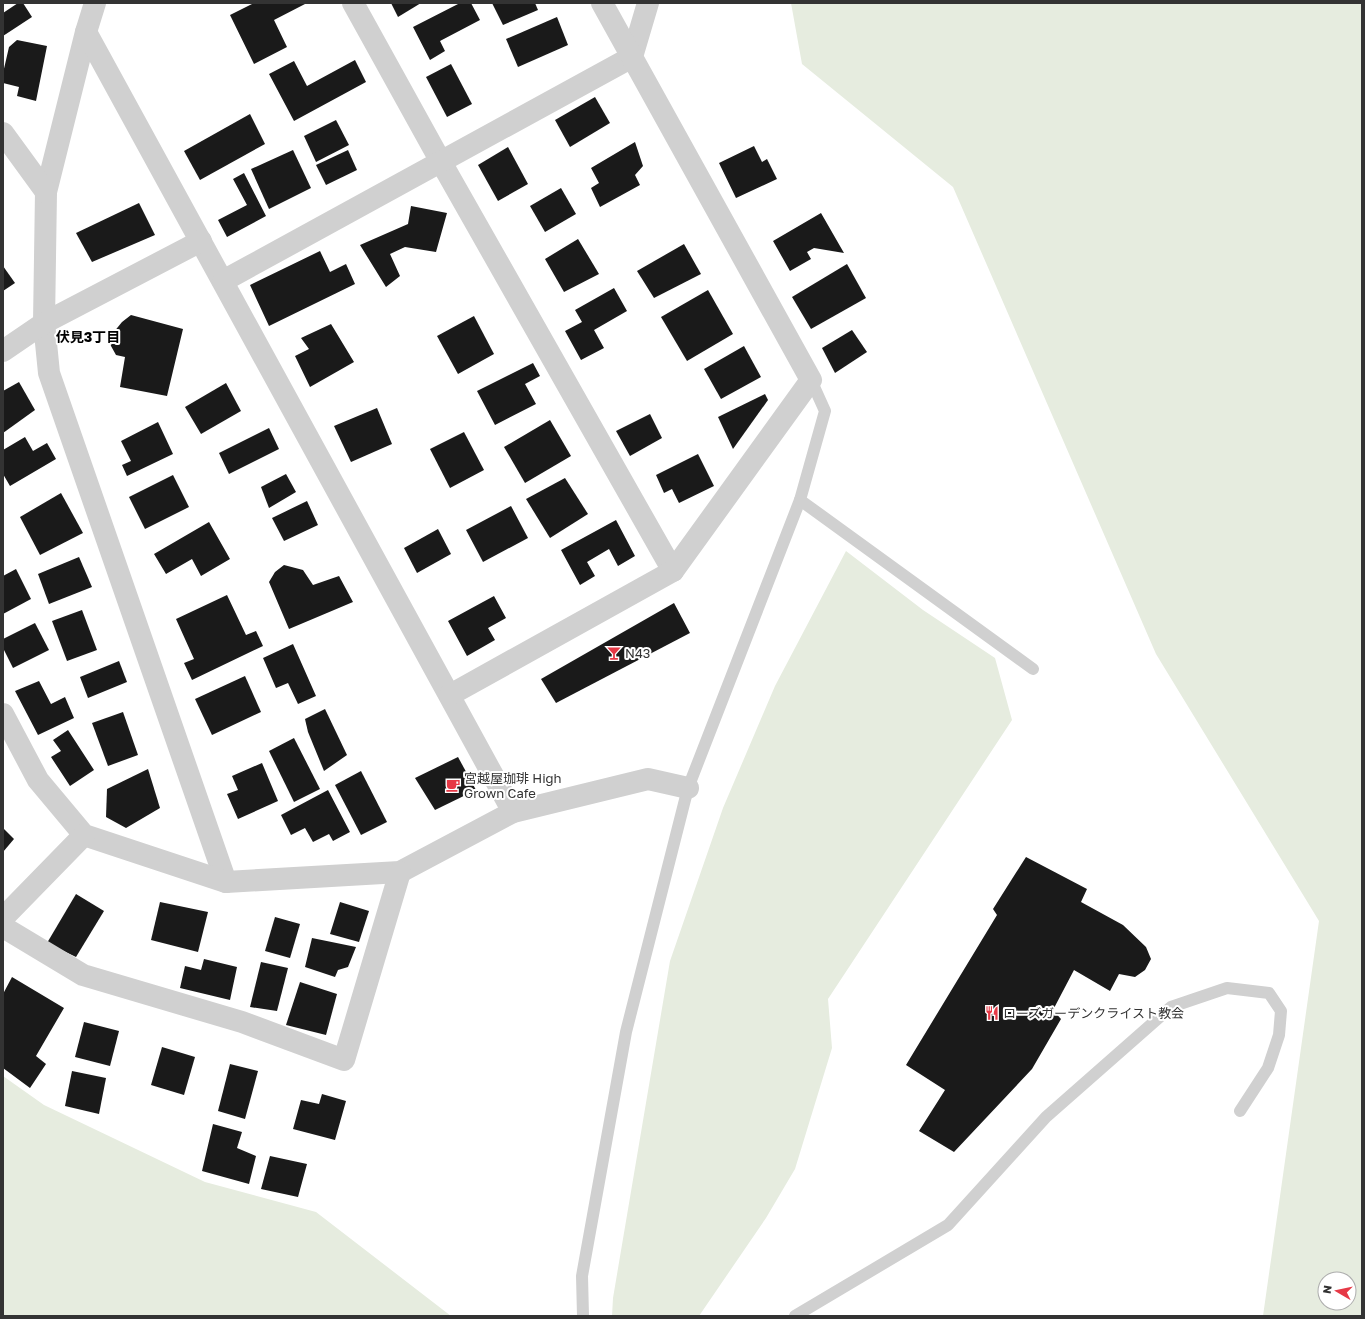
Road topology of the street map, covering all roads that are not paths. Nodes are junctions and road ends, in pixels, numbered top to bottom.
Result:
1 (95, 3) edge
2 (353, 3) edge
3 (602, 3) edge
4 (648, 3) edge
5 (86, 32) junction
6 (632, 57) junction
7 (3, 133) edge
8 (440, 162) junction
9 (46, 192) junction
10 (201, 241) junction
11 (223, 281) junction
12 (44, 323) junction
13 (3, 351) edge
14 (810, 380) junction
15 (800, 500) junction
16 (673, 571) junction
17 (1033, 669) dead end
18 (450, 695) junction
19 (3, 714) edge
20 (688, 788) junction
21 (514, 812) junction
22 (84, 835) junction
23 (400, 872) junction
24 (226, 882) junction
25 (3, 918) edge
26 (3, 927) edge
27 (1240, 1111) dead end
28 (583, 1316) edge
29 (795, 1316) edge

1 - 5 street
2 - 8 street
3 - 6 street
4 - 6 street
5 - 9 street
5 - 10 street
6 - 8 street
6 - 14 street
7 - 9 street
8 - 11 street
8 - 16 street
9 - 12 street
10 - 11 street
10 - 12 street
11 - 18 street
12 - 13 street
12 - 24 street
14 - 15 lane
14 - 16 street
15 - 17 lane
15 - 20 lane
16 - 18 street
18 - 21 street
19 - 22 street
20 - 21 street
20 - 28 lane
21 - 23 street
22 - 24 street
22 - 25 street
23 - 24 street
23 - 26 street
27 - 29 lane

